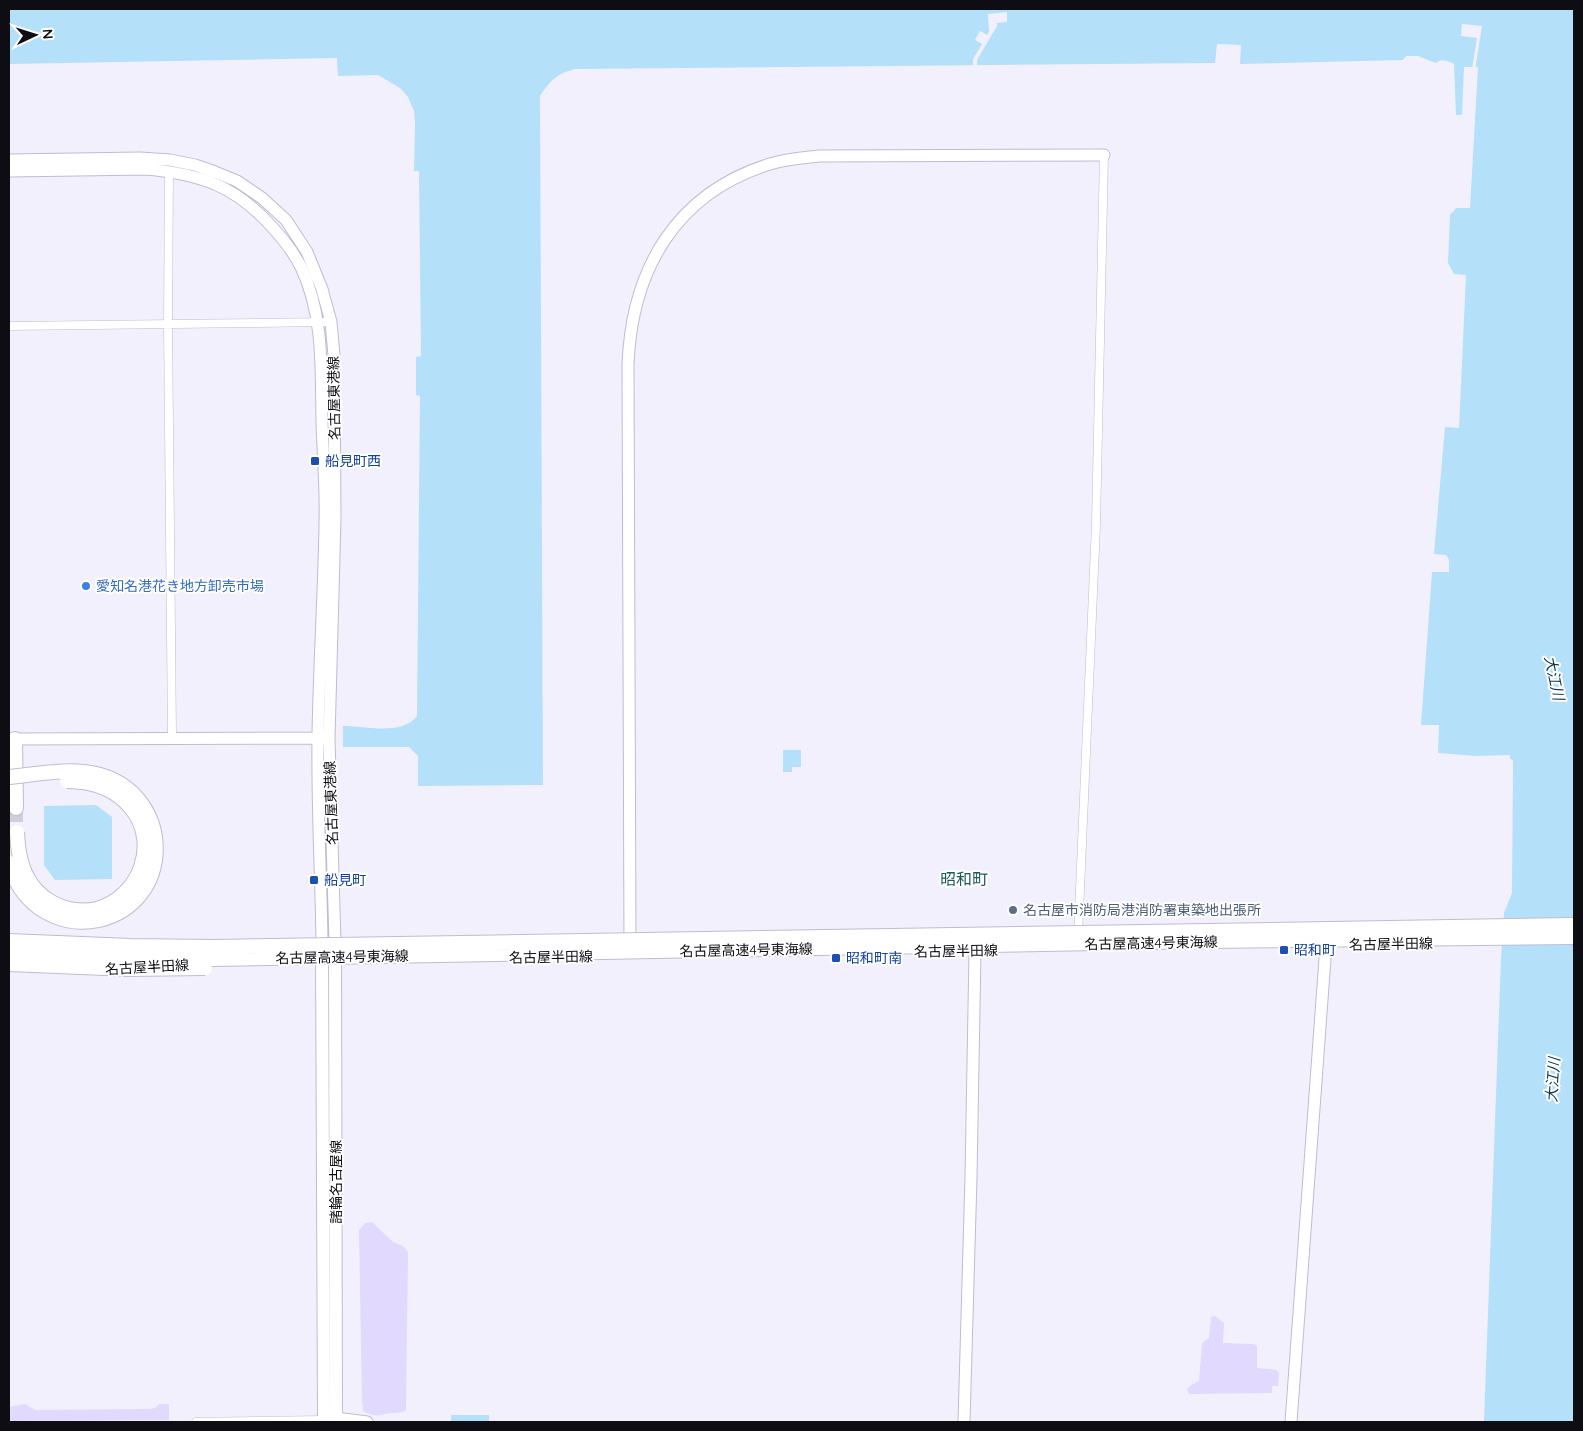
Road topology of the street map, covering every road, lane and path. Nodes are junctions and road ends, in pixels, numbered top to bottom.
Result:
1 (1104, 155) joint
2 (9, 160) edge
3 (9, 171) edge
4 (169, 171) junction
5 (318, 322) junction
6 (331, 322) junction
7 (168, 324) junction
8 (9, 326) edge
9 (172, 738) junction
10 (324, 738) junction
11 (12, 739) edge
12 (9, 777) edge
13 (9, 785) edge
14 (16, 808) tunnel mouth
15 (16, 827) tunnel mouth
16 (9, 863) edge
17 (1574, 921) edge
18 (1574, 925) edge
19 (1078, 927) junction
20 (9, 932) edge
21 (630, 936) junction
22 (1574, 937) edge
23 (9, 941) edge
24 (1574, 941) edge
25 (329, 942) junction
26 (1326, 945) junction
27 (213, 947) junction
28 (9, 949) edge
29 (1078, 949) junction
30 (975, 951) junction
31 (9, 953) edge
32 (630, 956) junction
33 (333, 959) junction
34 (9, 964) edge
35 (9, 971) edge
36 (330, 1421) edge
37 (196, 1422) edge
38 (367, 1422) edge
39 (964, 1422) edge
40 (1290, 1422) edge

1 - 19 street
1 - 21 street
2 - 6 street, 名古屋東港線
3 - 4 street, 名古屋東港線
4 - 5 street, 名古屋東港線
4 - 7 street
5 - 6 street
5 - 7 street
5 - 10 street, 名古屋東港線
6 - 10 street, 名古屋東港線
7 - 8 street
7 - 9 street
9 - 10 street
9 - 11 street
10 - 25 street, 名古屋東港線
11 - 14 highway
12 - 16 highway, bridge
13 - 15 highway, bridge
17 - 19 main road, 名古屋半田線, bridge
18 - 27 highway, 名古屋高速4号東海線, bridge
19 - 21 main road, 名古屋半田線
19 - 29 street
20 - 27 highway, bridge
21 - 25 main road, 名古屋半田線
21 - 32 street
22 - 33 highway, 名古屋高速4号東海線, bridge
23 - 27 highway, 名古屋高速4号東海線, bridge
24 - 26 main road, 名古屋半田線
25 - 28 main road, 名古屋半田線
25 - 33 main road, 諸輪名古屋線
26 - 29 main road, 名古屋半田線
26 - 40 street
29 - 30 main road, 名古屋半田線
30 - 32 main road, 名古屋半田線
30 - 39 street
31 - 33 highway, 名古屋高速4号東海線, bridge
32 - 33 main road, 名古屋半田線
33 - 34 highway, bridge
33 - 35 main road, 名古屋半田線
33 - 36 main road, 諸輪名古屋線
36 - 37 street
36 - 38 street

